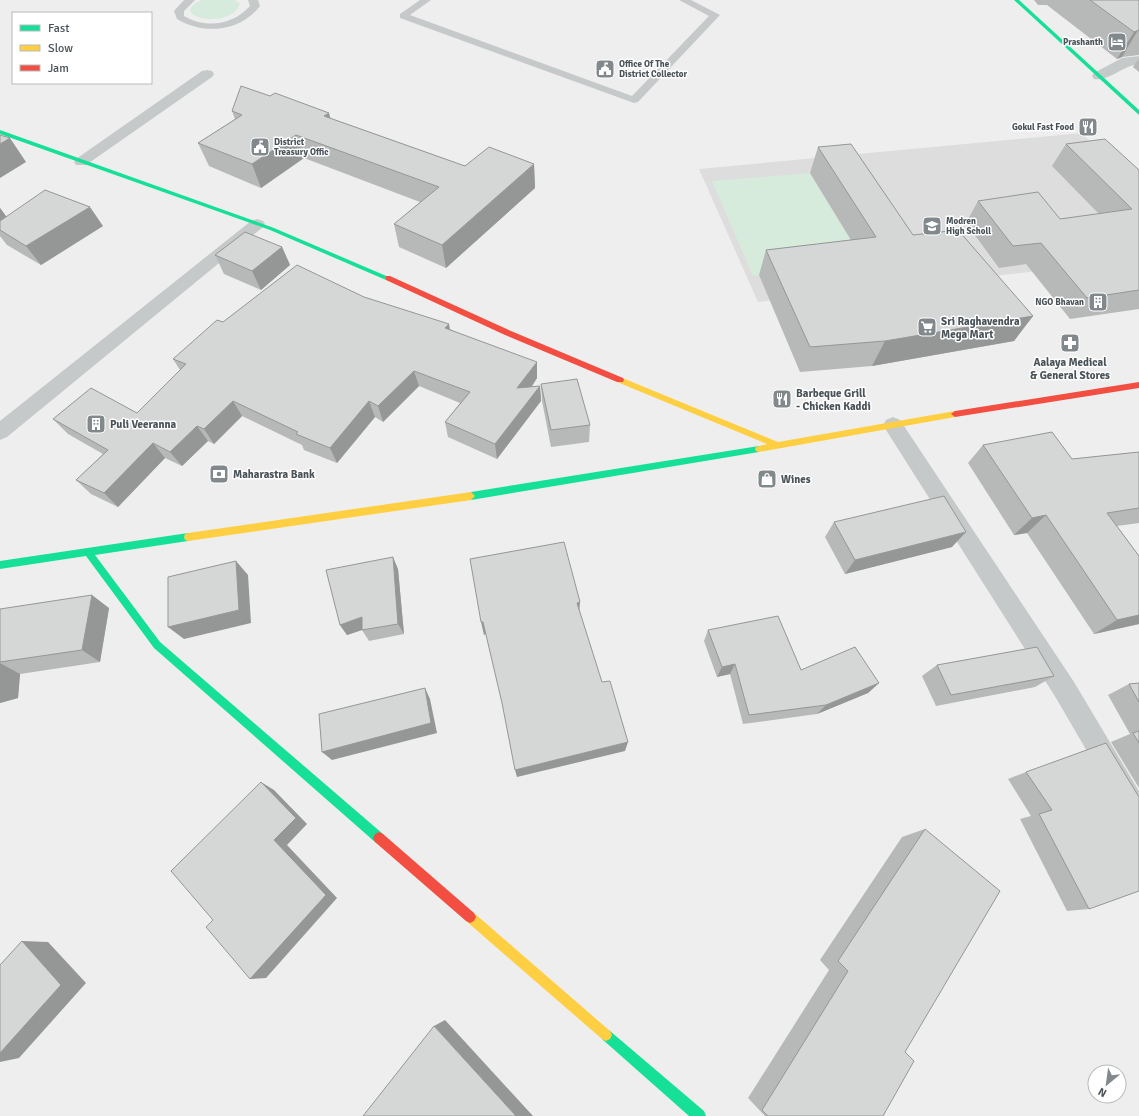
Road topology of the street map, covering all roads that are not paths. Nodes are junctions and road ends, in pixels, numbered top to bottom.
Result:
1 (190, 0) edge
2 (253, 0) edge
3 (426, 0) edge
4 (684, 0) edge
5 (1016, 0) edge
6 (1139, 60) edge
7 (207, 74) dead end
8 (1099, 76) junction
9 (1139, 113) edge
10 (0, 132) edge
11 (81, 162) junction
12 (257, 224) junction
13 (1139, 385) edge
14 (893, 424) junction
15 (0, 432) edge
16 (779, 446) junction
17 (88, 552) junction
18 (0, 564) edge
19 (1139, 816) edge
20 (699, 1116) edge

1 - 2 lane
3 - 4 lane
5 - 8 street
6 - 8 street
7 - 11 street
8 - 9 street
10 - 11 street
11 - 12 street
12 - 15 street
12 - 16 street
13 - 14 street
14 - 16 street
14 - 19 street
16 - 17 street
17 - 18 street
17 - 20 street

